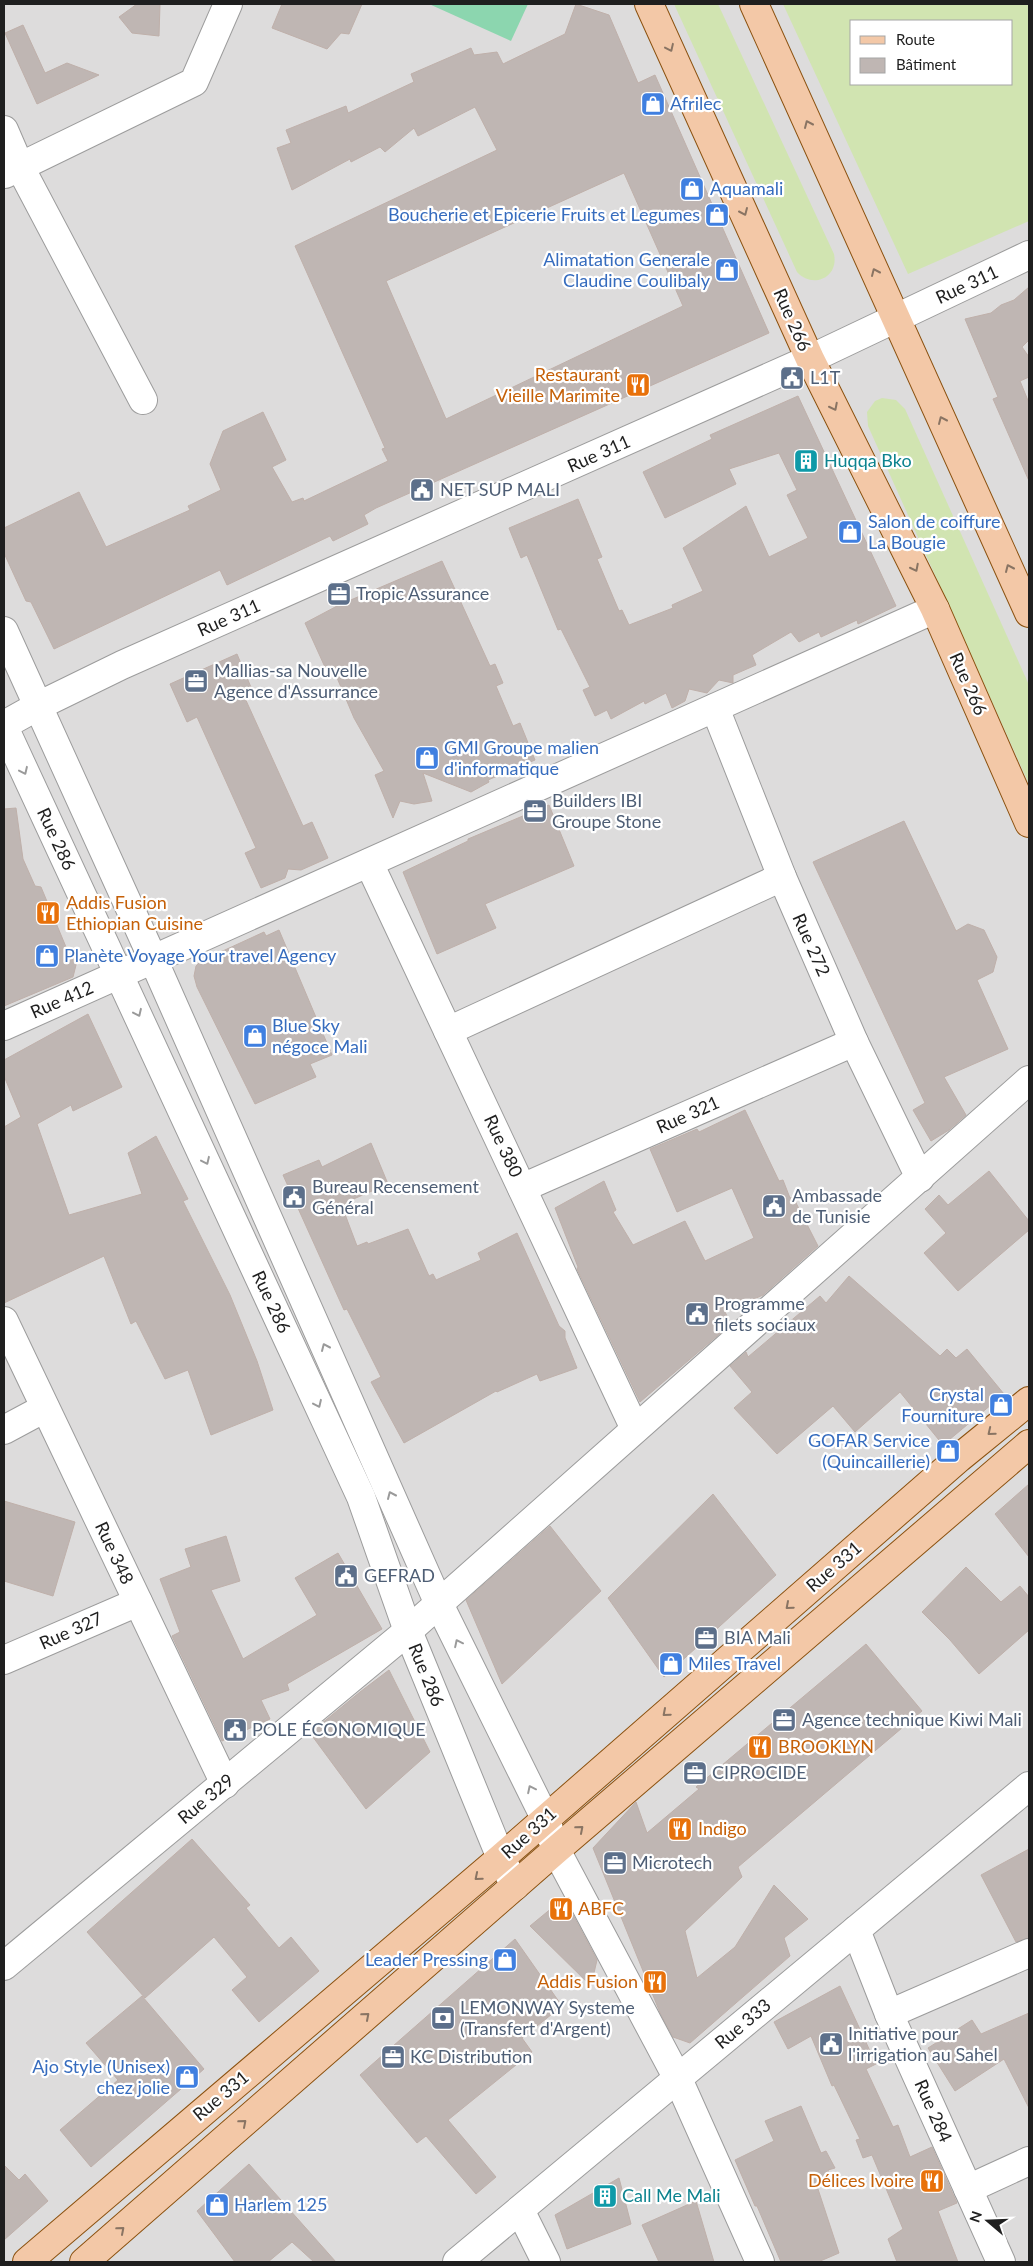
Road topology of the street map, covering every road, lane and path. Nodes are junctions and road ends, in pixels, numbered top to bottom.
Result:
1 (228, 4) edge
2 (649, 4) edge
3 (757, 5) edge
4 (4, 130) edge
5 (12, 170) edge
6 (1029, 255) edge
7 (896, 318) junction
8 (810, 359) junction
9 (143, 400) dead end
10 (936, 610) junction
11 (1029, 613) edge
12 (4, 631) edge
13 (38, 706) junction
14 (716, 708) junction
15 (4, 726) edge
16 (1029, 822) edge
17 (369, 863) junction
18 (782, 877) junction
19 (153, 959) junction
20 (119, 974) junction
21 (4, 1026) edge
22 (448, 1031) junction
23 (854, 1042) junction
24 (1029, 1080) edge
25 (920, 1178) junction
26 (522, 1188) junction
27 (4, 1321) edge
28 (1029, 1401) edge
29 (45, 1408) junction
30 (635, 1429) junction
31 (4, 1430) edge
32 (1029, 1444) edge
33 (138, 1602) junction
34 (439, 1604) junction
35 (408, 1631) junction
36 (4, 1660) edge
37 (225, 1784) junction
38 (1029, 1786) edge
39 (545, 1818) junction
40 (556, 1850) junction
41 (501, 1858) junction
42 (515, 1886) junction
43 (856, 1930) junction
44 (1029, 1953) edge
45 (4, 1966) edge
46 (889, 2014) junction
47 (678, 2079) junction
48 (1029, 2161) edge
49 (968, 2189) junction
50 (520, 2210) junction
51 (27, 2262) edge
52 (84, 2262) edge
53 (457, 2262) edge
54 (546, 2262) edge
55 (760, 2262) edge
56 (1001, 2262) edge

1 - 5 street
2 -> 8 main road, Rue 266
7 -> 3 main road
4 - 5 street
5 - 9 street
6 - 7 street, Rue 311
7 - 8 street, Rue 311
11 -> 7 main road
8 -> 10 main road, Rue 266
8 - 13 street, Rue 311
10 - 14 street, Rue 412
10 - 16 main road, Rue 266
12 - 13 street
13 - 15 street, Rue 311
13 - 19 street
14 - 17 street, Rue 412
14 - 18 street, Rue 272
15 -> 20 street, Rue 286
17 - 19 street, Rue 412
17 - 22 street, Rue 380
18 - 22 street
18 - 23 street, Rue 272
19 - 20 street, Rue 412
34 -> 19 street
20 - 21 street, Rue 412
20 -> 35 street, Rue 286
22 - 26 street, Rue 380
23 - 25 street, Rue 272
23 - 26 street, Rue 321
24 - 25 street, Rue 329
25 - 30 street, Rue 329
26 - 30 street, Rue 380
27 - 29 street, Rue 348
28 -> 39 main road, Rue 331
29 - 31 street
29 - 33 street, Rue 348
30 - 34 street, Rue 329
40 -> 32 main road, Rue 331
33 - 36 street, Rue 327
33 - 37 street, Rue 348
34 - 35 street, Rue 329
39 -> 34 street
35 - 37 street, Rue 329
35 - 41 street, Rue 286
37 - 45 street, Rue 329
38 - 43 street, Rue 333
39 - 40 street
39 - 41 main road, Rue 331
40 - 42 main road, Rue 331
40 - 47 street
41 - 42 street, Rue 286
41 -> 51 main road, Rue 331
52 -> 42 main road, Rue 331
43 - 46 street, Rue 284
43 - 47 street, Rue 333
44 - 46 street
46 - 49 street, Rue 284
47 - 50 street, Rue 333
47 - 55 street
48 - 49 street
49 - 56 street, Rue 284
50 - 53 street, Rue 333
50 - 54 street

